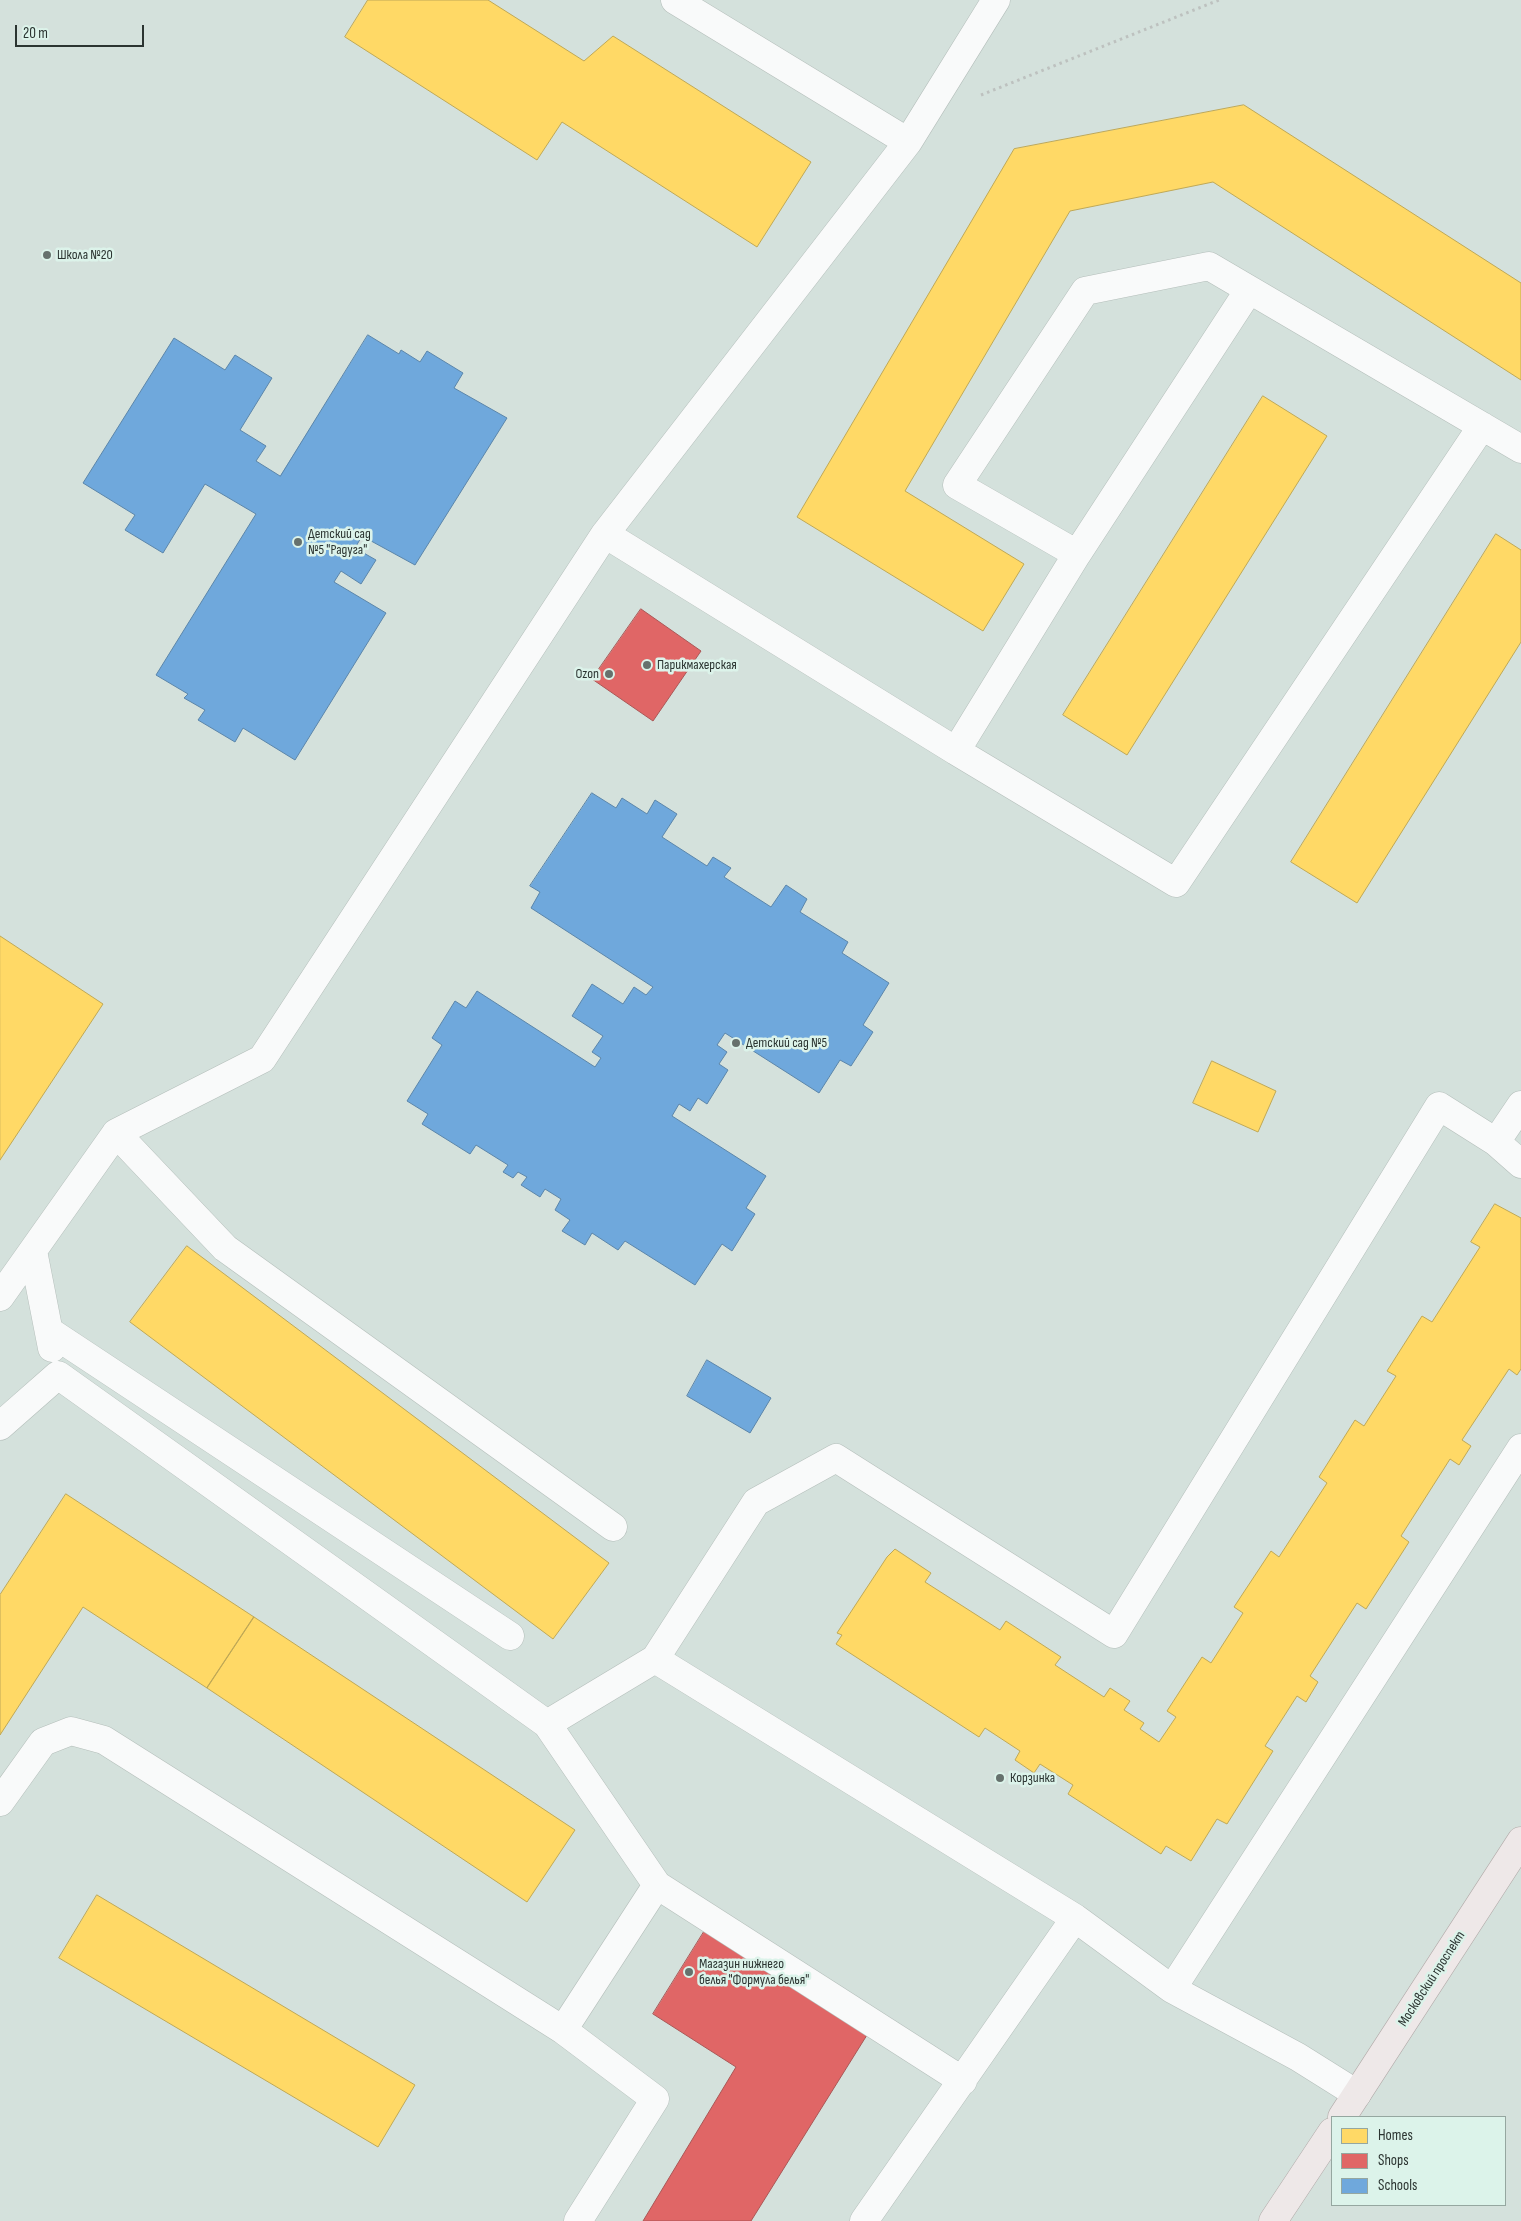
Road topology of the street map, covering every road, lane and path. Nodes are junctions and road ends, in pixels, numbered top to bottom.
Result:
1 (675, 0) edge
2 (996, 0) edge
3 (1219, 0) edge
4 (980, 96) dead end
5 (908, 142) junction
6 (1249, 290) junction
7 (1482, 426) junction
8 (1521, 449) edge
9 (605, 534) junction
10 (1077, 554) junction
11 (956, 751) junction
12 (1521, 1105) edge
13 (116, 1133) junction
14 (1496, 1142) junction
15 (1521, 1164) edge
16 (33, 1251) junction
17 (0, 1297) edge
18 (49, 1331) junction
19 (58, 1374) junction
20 (0, 1426) edge
21 (1521, 1448) edge
22 (612, 1528) dead end
23 (510, 1636) dead end
24 (655, 1659) junction
25 (547, 1724) junction
26 (0, 1802) edge
27 (1521, 1841) edge
28 (657, 1885) junction
29 (1075, 1918) junction
30 (1172, 1989) junction
31 (563, 2030) junction
32 (963, 2081) junction
33 (1357, 2094) junction
34 (1343, 2116) edge
35 (1331, 2134) edge
36 (578, 2221) edge
37 (864, 2221) edge
38 (1273, 2221) edge

1 - 5 lane
2 - 5 lane
3 - 4 path
5 - 9 lane
6 - 7 lane
6 - 10 lane
6 - 10 lane
7 - 8 lane
7 - 11 lane
9 - 11 lane
9 - 13 lane
10 - 11 lane
12 - 14 lane
13 - 16 lane
13 - 22 lane
14 - 15 lane
14 - 24 lane
16 - 17 lane
16 - 18 lane
18 - 19 lane
18 - 23 lane
19 - 20 lane
19 - 25 lane
21 - 30 lane
24 - 25 lane
24 - 29 lane
25 - 28 lane
26 - 31 lane
27 - 33 main road, Московский проспект
28 - 31 lane
28 - 32 lane
29 - 30 lane
29 - 32 lane
30 - 33 lane
31 - 36 lane
32 - 37 lane
33 - 34 main road, Московский проспект
35 - 38 main road

